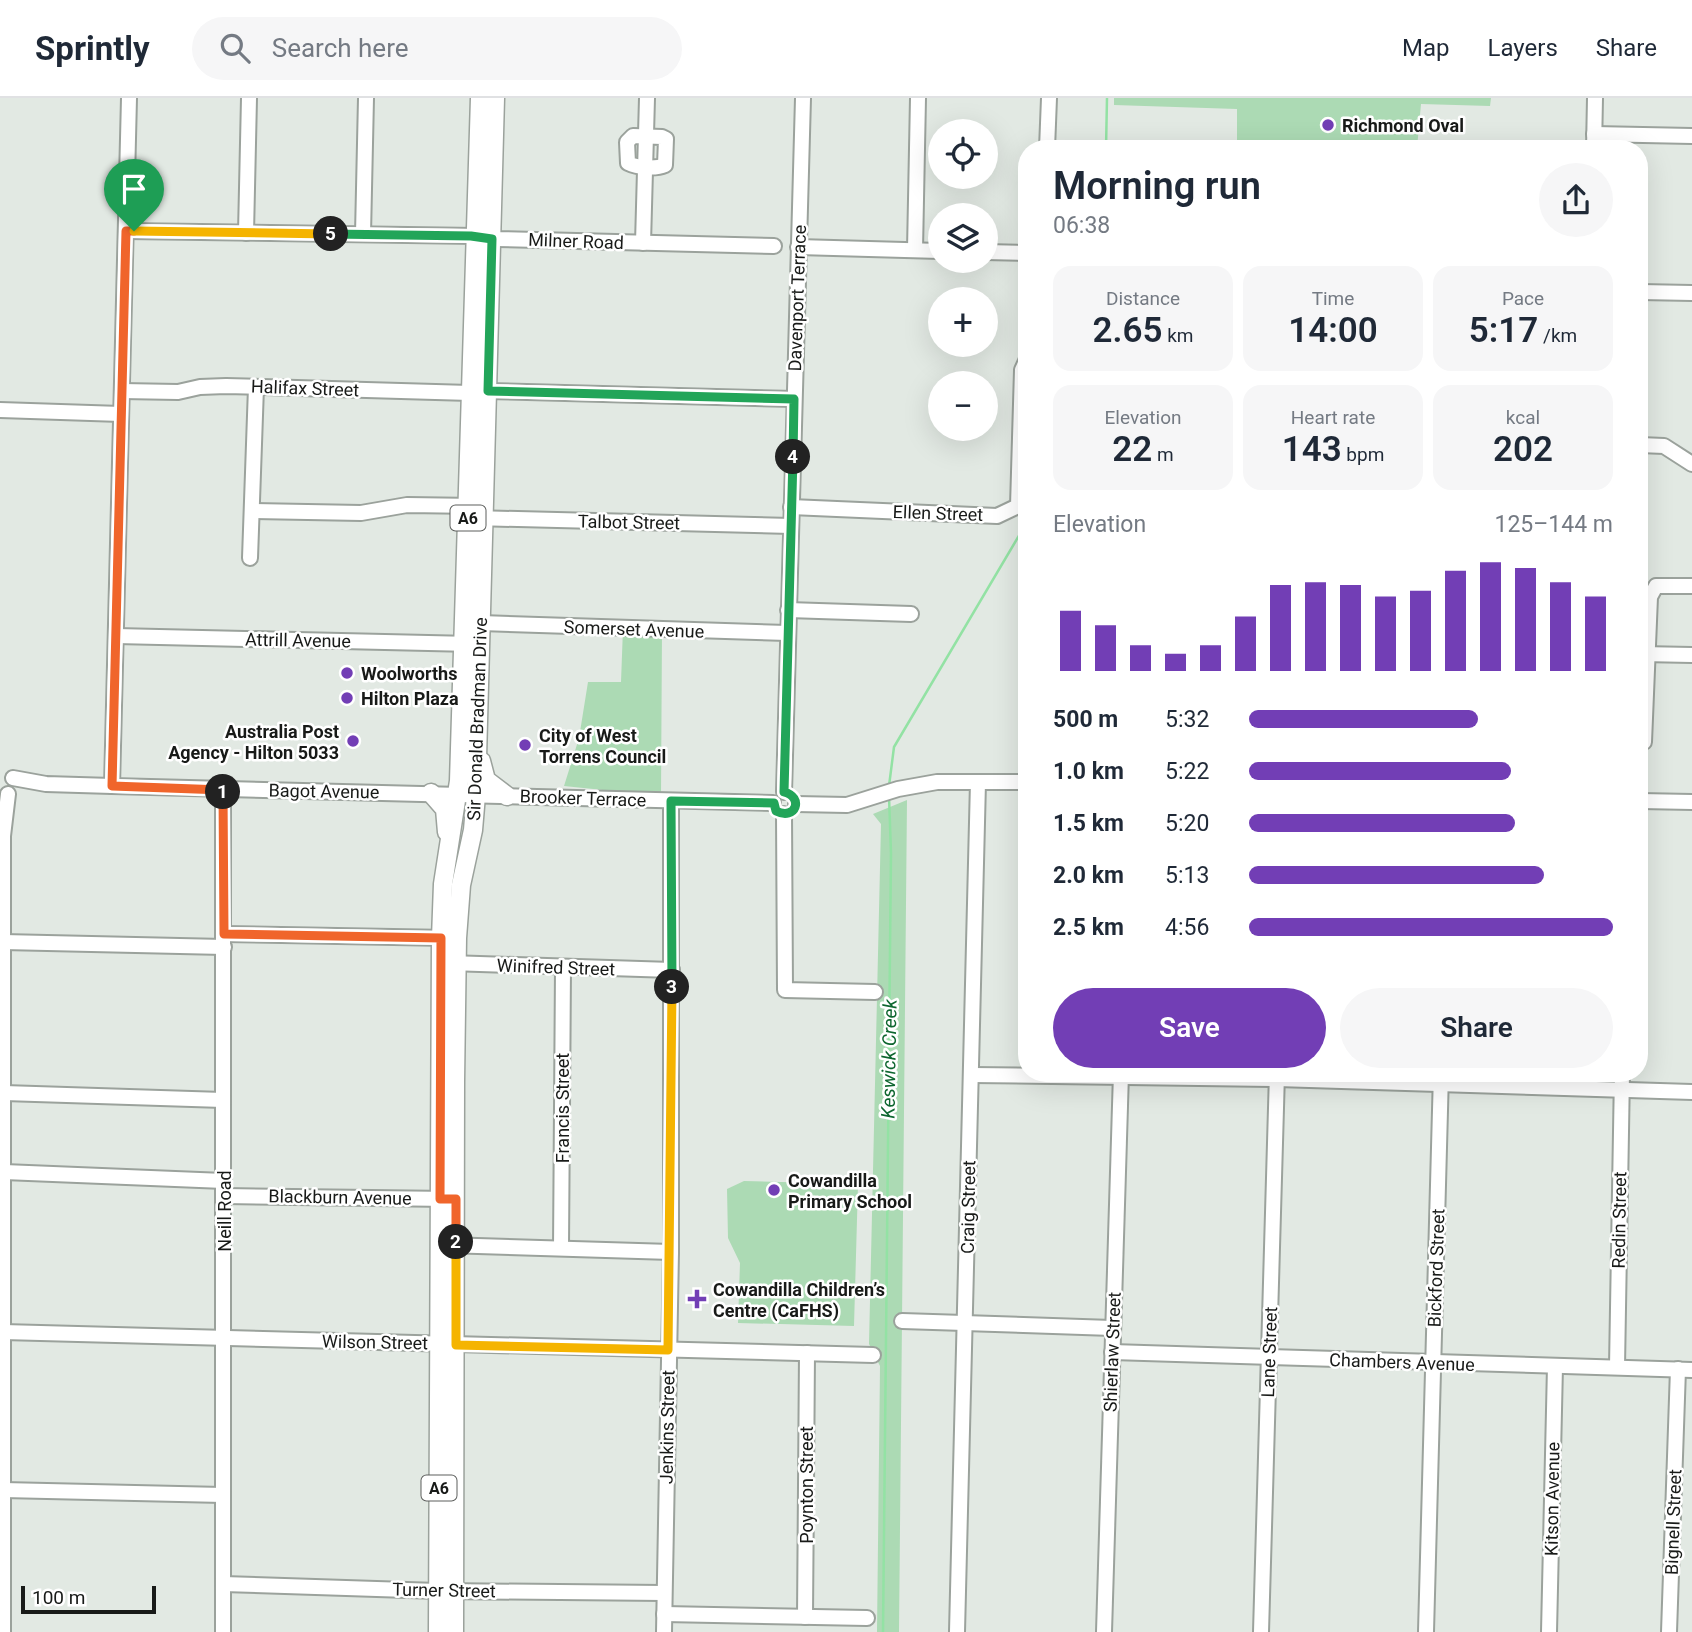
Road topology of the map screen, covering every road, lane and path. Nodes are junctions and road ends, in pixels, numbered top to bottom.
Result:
1 (130, 98) edge
2 (249, 98) edge
3 (366, 98) edge
4 (480, 98) edge
5 (495, 98) edge
6 (647, 98) edge
7 (803, 98) edge
8 (918, 98) edge
9 (1049, 98) edge
10 (1595, 98) edge
11 (1692, 136) edge
12 (646, 137) junction
13 (1047, 140) edge
14 (1594, 140) edge
15 (1614, 140) edge
16 (645, 167) junction
17 (126, 231) junction
18 (246, 233) junction
19 (363, 234) junction
20 (484, 237) junction
21 (643, 243) junction
22 (774, 246) dead end
23 (798, 247) junction
24 (915, 250) junction
25 (928, 251) edge
26 (998, 252) edge
27 (1018, 253) edge
28 (1648, 292) edge
29 (1692, 293) edge
30 (256, 387) junction
31 (122, 391) junction
32 (479, 392) junction
33 (794, 399) junction
34 (0, 410) edge
35 (121, 414) junction
36 (1648, 445) edge
37 (1692, 464) edge
38 (1018, 506) edge
39 (791, 507) junction
40 (252, 511) junction
41 (476, 512) junction
42 (790, 526) junction
43 (250, 558) dead end
44 (1692, 586) edge
45 (788, 610) junction
46 (911, 614) dead end
47 (1648, 622) edge
48 (481, 623) junction
49 (787, 633) junction
50 (116, 636) junction
51 (472, 644) junction
52 (1648, 654) edge
53 (1692, 655) edge
54 (477, 744) junction
55 (978, 782) junction
56 (1018, 782) edge
57 (7, 786) edge
58 (112, 786) junction
59 (223, 790) junction
60 (431, 793) junction
61 (467, 794) junction
62 (507, 796) junction
63 (779, 797) junction
64 (671, 801) junction
65 (1648, 801) edge
66 (1692, 802) edge
67 (796, 804) junction
68 (0, 812) edge
69 (784, 814) junction
70 (3, 836) junction
71 (448, 846) junction
72 (449, 938) junction
73 (224, 940) junction
74 (3, 942) junction
75 (449, 963) junction
76 (563, 968) junction
77 (672, 970) junction
78 (875, 992) dead end
79 (2, 1058) edge
80 (972, 1075) junction
81 (1018, 1075) edge
82 (1121, 1082) edge
83 (1277, 1082) edge
84 (1441, 1082) edge
85 (1490, 1082) edge
86 (1622, 1082) edge
87 (1622, 1090) junction
88 (1692, 1092) edge
89 (4, 1093) junction
90 (223, 1100) junction
91 (4, 1172) junction
92 (224, 1188) junction
93 (448, 1199) junction
94 (448, 1245) junction
95 (561, 1248) junction
96 (671, 1252) junction
97 (902, 1321) dead end
98 (965, 1324) junction
99 (1112, 1328) junction
100 (3, 1332) junction
101 (224, 1338) junction
102 (447, 1344) junction
103 (668, 1350) junction
104 (1112, 1352) junction
105 (807, 1353) junction
106 (873, 1355) dead end
107 (1269, 1357) junction
108 (1433, 1363) junction
109 (1555, 1366) junction
110 (1617, 1367) junction
111 (1685, 1369) edge
112 (1, 1425) edge
113 (3, 1490) junction
114 (223, 1495) junction
115 (223, 1584) junction
116 (446, 1591) junction
117 (664, 1593) junction
118 (664, 1614) junction
119 (805, 1617) junction
120 (867, 1618) dead end
121 (3, 1632) edge
122 (223, 1632) edge
123 (438, 1632) edge
124 (454, 1632) edge
125 (664, 1632) edge
126 (957, 1632) edge
127 (1104, 1632) edge
128 (1261, 1632) edge
129 (1426, 1632) edge
130 (1549, 1632) edge
131 (1670, 1632) edge

1 - 17 street
2 - 18 street
3 - 19 street
4 - 20 main road, Sir Donald Bradman Drive / A6
5 - 20 main road, Sir Donald Bradman Drive / A6
6 - 12 street
7 - 23 street, Davenport Terrace
8 - 24 street
9 - 13 street
10 - 14 street
11 - 15 street
12 - 16 street
12 - 16 street
16 - 21 street
17 - 18 street, Milner Road
17 - 31 street
18 - 19 street, Milner Road
19 - 20 street, Milner Road
20 - 21 street, Milner Road
20 - 32 main road, Sir Donald Bradman Drive / A6
21 - 22 street, Milner Road
23 - 24 street
23 - 33 street, Davenport Terrace
24 - 25 street
26 - 27 street
28 - 29 street
30 - 31 street, Halifax Street
30 - 32 street, Halifax Street
30 - 40 street
31 - 35 street
32 - 33 street, Halifax Street
32 - 41 main road, Sir Donald Bradman Drive / A6
33 - 39 street, Davenport Terrace
34 - 35 street
35 - 50 street
36 - 37 street
38 - 39 street, Ellen Street
39 - 42 street, Davenport Terrace
40 - 41 street, Talbot Street
40 - 43 street
41 - 42 street, Talbot Street
41 - 48 main road, Sir Donald Bradman Drive / A6
41 - 51 main road, Sir Donald Bradman Drive / A6
42 - 45 street, Davenport Terrace
44 - 47 street
45 - 46 street
45 - 49 street, Davenport Terrace
48 - 49 street, Somerset Avenue
48 - 51 main road, Sir Donald Bradman Drive / A6
49 - 63 street, Davenport Terrace
50 - 51 street, Attrill Avenue
50 - 58 street
51 - 54 main road, Sir Donald Bradman Drive / A6
51 - 61 main road, Sir Donald Bradman Drive / A6
52 - 53 street
54 - 61 main road, Sir Donald Bradman Drive / A6
54 - 62 main road
55 - 56 street
55 - 67 street
55 - 80 street, Craig Street
57 - 58 street, Bagot Avenue
57 - 70 street
58 - 59 street, Bagot Avenue
59 - 60 street, Bagot Avenue
59 - 73 street, Neill Road
60 - 61 street, Bagot Avenue
60 - 71 main road
61 - 62 street, Brooker Terrace
61 - 71 main road, Sir Donald Bradman Drive / A6
61 - 72 main road, Sir Donald Bradman Drive / A6
62 - 64 street, Brooker Terrace
63 - 64 street, Brooker Terrace
63 - 67 street
63 - 69 street
64 - 77 street, Jenkins Street
65 - 66 street
67 - 69 street
68 - 70 street
69 - 78 street
70 - 74 street
71 - 72 main road, Sir Donald Bradman Drive / A6
72 - 73 street
72 - 75 main road, Sir Donald Bradman Drive / A6
73 - 74 street
73 - 90 street, Neill Road
74 - 79 street
75 - 76 street, Winifred Street
75 - 93 main road, Sir Donald Bradman Drive / A6
76 - 77 street, Winifred Street
76 - 95 street, Francis Street
77 - 96 street, Jenkins Street
79 - 89 street
80 - 81 street
80 - 98 street, Craig Street
82 - 99 street, Shierlaw Street
83 - 107 street, Lane Street
84 - 108 street, Bickford Street
85 - 87 street
86 - 87 street, Redin Street
87 - 88 street
87 - 110 street, Redin Street
89 - 90 street
89 - 91 street
90 - 92 street, Neill Road
91 - 92 street, Blackburn Avenue
91 - 100 street
92 - 93 street, Blackburn Avenue
92 - 101 street, Neill Road
93 - 94 main road, Sir Donald Bradman Drive / A6
94 - 95 street
94 - 102 main road, Sir Donald Bradman Drive / A6
95 - 96 street
96 - 103 street, Jenkins Street
97 - 98 street
98 - 99 street
98 - 126 street, Craig Street
99 - 104 street, Shierlaw Street
100 - 101 street, Wilson Street
100 - 112 street
101 - 102 street, Wilson Street
101 - 114 street, Neill Road
102 - 103 street, Wilson Street
102 - 116 main road, Sir Donald Bradman Drive / A6
103 - 105 street, Wilson Street
103 - 117 street, Jenkins Street
104 - 107 street, Chambers Avenue
104 - 127 street, Shierlaw Street
105 - 106 street, Wilson Street
105 - 119 street, Poynton Street
107 - 108 street, Chambers Avenue
107 - 128 street, Lane Street
108 - 109 street, Chambers Avenue
108 - 129 street, Bickford Street
109 - 110 street, Chambers Avenue
109 - 130 street, Kitson Avenue
110 - 111 street, Chambers Avenue
111 - 131 street, Bignell Street
112 - 113 street
113 - 114 street
113 - 121 street
114 - 115 street, Neill Road
115 - 116 street, Turner Street
115 - 122 street, Neill Road
116 - 117 street, Turner Street
116 - 123 main road, Sir Donald Bradman Drive / A6
116 - 124 main road, Sir Donald Bradman Drive / A6
117 - 118 street, Jenkins Street
118 - 119 street
118 - 125 street, Jenkins Street
119 - 120 street

